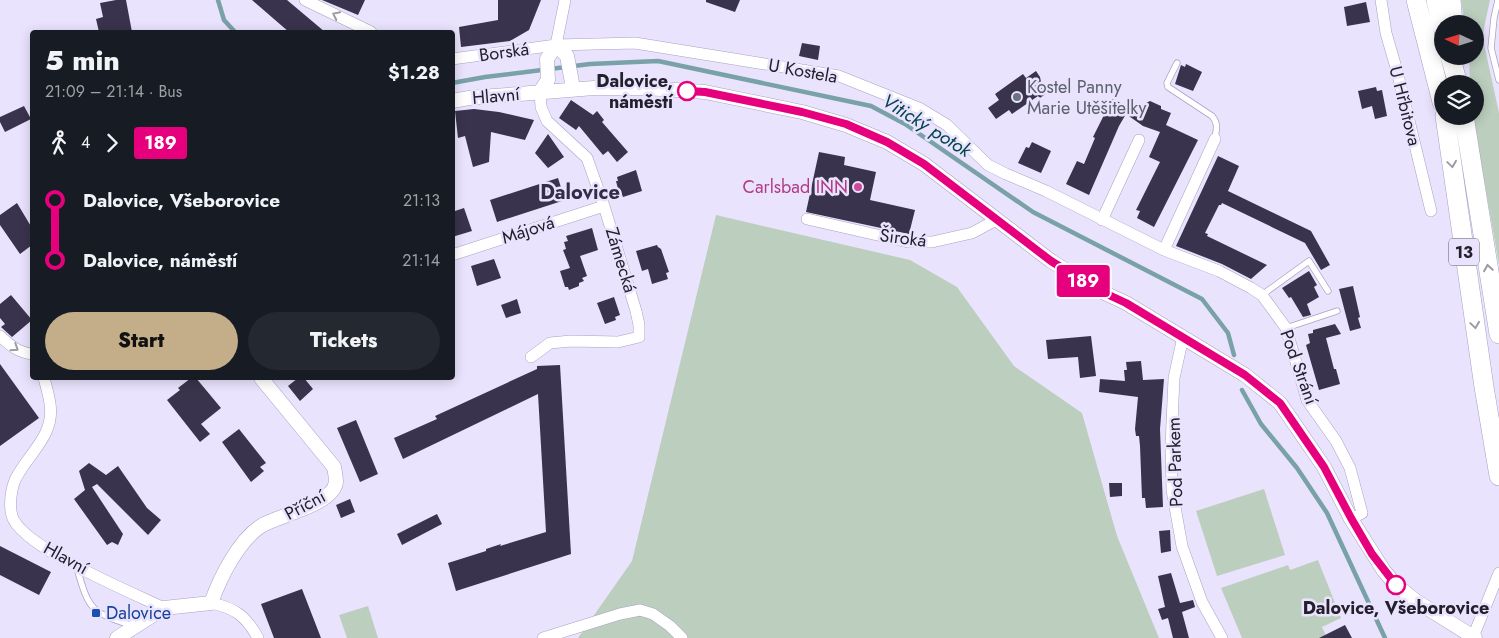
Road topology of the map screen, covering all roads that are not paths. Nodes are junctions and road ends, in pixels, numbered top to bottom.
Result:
1 (306, 0) edge
2 (566, 0) edge
3 (1381, 0) edge
4 (1416, 0) edge
5 (1436, 0) edge
6 (1451, 0) edge
7 (1498, 0) edge
8 (1439, 15) edge
9 (1452, 15) edge
10 (365, 30) edge
11 (556, 45) junction
12 (455, 59) edge
13 (1177, 63) dead end
14 (1435, 75) edge
15 (1499, 80) edge
16 (572, 83) junction
17 (544, 86) junction
18 (455, 100) edge
19 (1446, 125) edge
20 (1465, 125) edge
21 (1215, 139) joint
22 (1139, 140) dead end
23 (1022, 181) joint
24 (604, 206) junction
25 (1430, 211) dead end
26 (807, 219) dead end
27 (996, 220) junction
28 (1102, 220) junction
29 (1164, 250) junction
30 (455, 254) edge
31 (1328, 291) dead end
32 (1262, 296) junction
33 (1337, 311) dead end
34 (1286, 328) junction
35 (1499, 334) edge
36 (0, 336) edge
37 (1183, 337) junction
38 (30, 354) edge
39 (531, 357) dead end
40 (45, 380) edge
41 (263, 380) edge
42 (1499, 476) edge
43 (1356, 516) junction
44 (76, 566) junction
45 (1499, 573) edge
46 (211, 603) junction
47 (164, 608) junction
48 (134, 626) junction
49 (1474, 637) edge
50 (117, 638) edge
51 (258, 638) edge
52 (543, 638) edge
53 (682, 638) edge
54 (1222, 638) edge

10 -> 1 street
2 - 11 street
3 - 25 street, U Hřbitova
4 - 14 highway
5 - 8 highway
6 - 9 highway
7 - 15 lane
11 - 12 street, Borská
11 - 16 street
11 - 17 street
11 - 23 street, U Kostela
13 - 21 lane
16 - 17 street, Hlavní
16 - 27 street, Hlavní
17 - 18 street, Hlavní
17 - 24 street, Zámecká
19 -> 42 highway, 13
35 -> 20 highway, 13
21 - 29 street
22 - 28 street
23 - 28 street, Pod Strání
24 - 30 street, Májová
24 - 39 street, Zámecká
26 - 27 street, Široká
27 - 37 street, Hlavní
28 - 29 street, Pod Strání
29 - 32 street, Pod Strání
31 - 32 lane
32 - 34 street, Pod Strání
33 - 34 lane
34 - 43 street, Pod Strání
36 -> 38 street
37 - 43 street, Hlavní
37 - 54 street, Pod Parkem
40 - 44 street, Hlavní
41 - 46 street, Příční
43 - 49 street, Hlavní
44 - 47 street, Hlavní
44 - 48 lane
45 - 49 street
46 - 47 street
46 - 51 street
47 - 48 street
48 - 50 street
52 - 53 street

